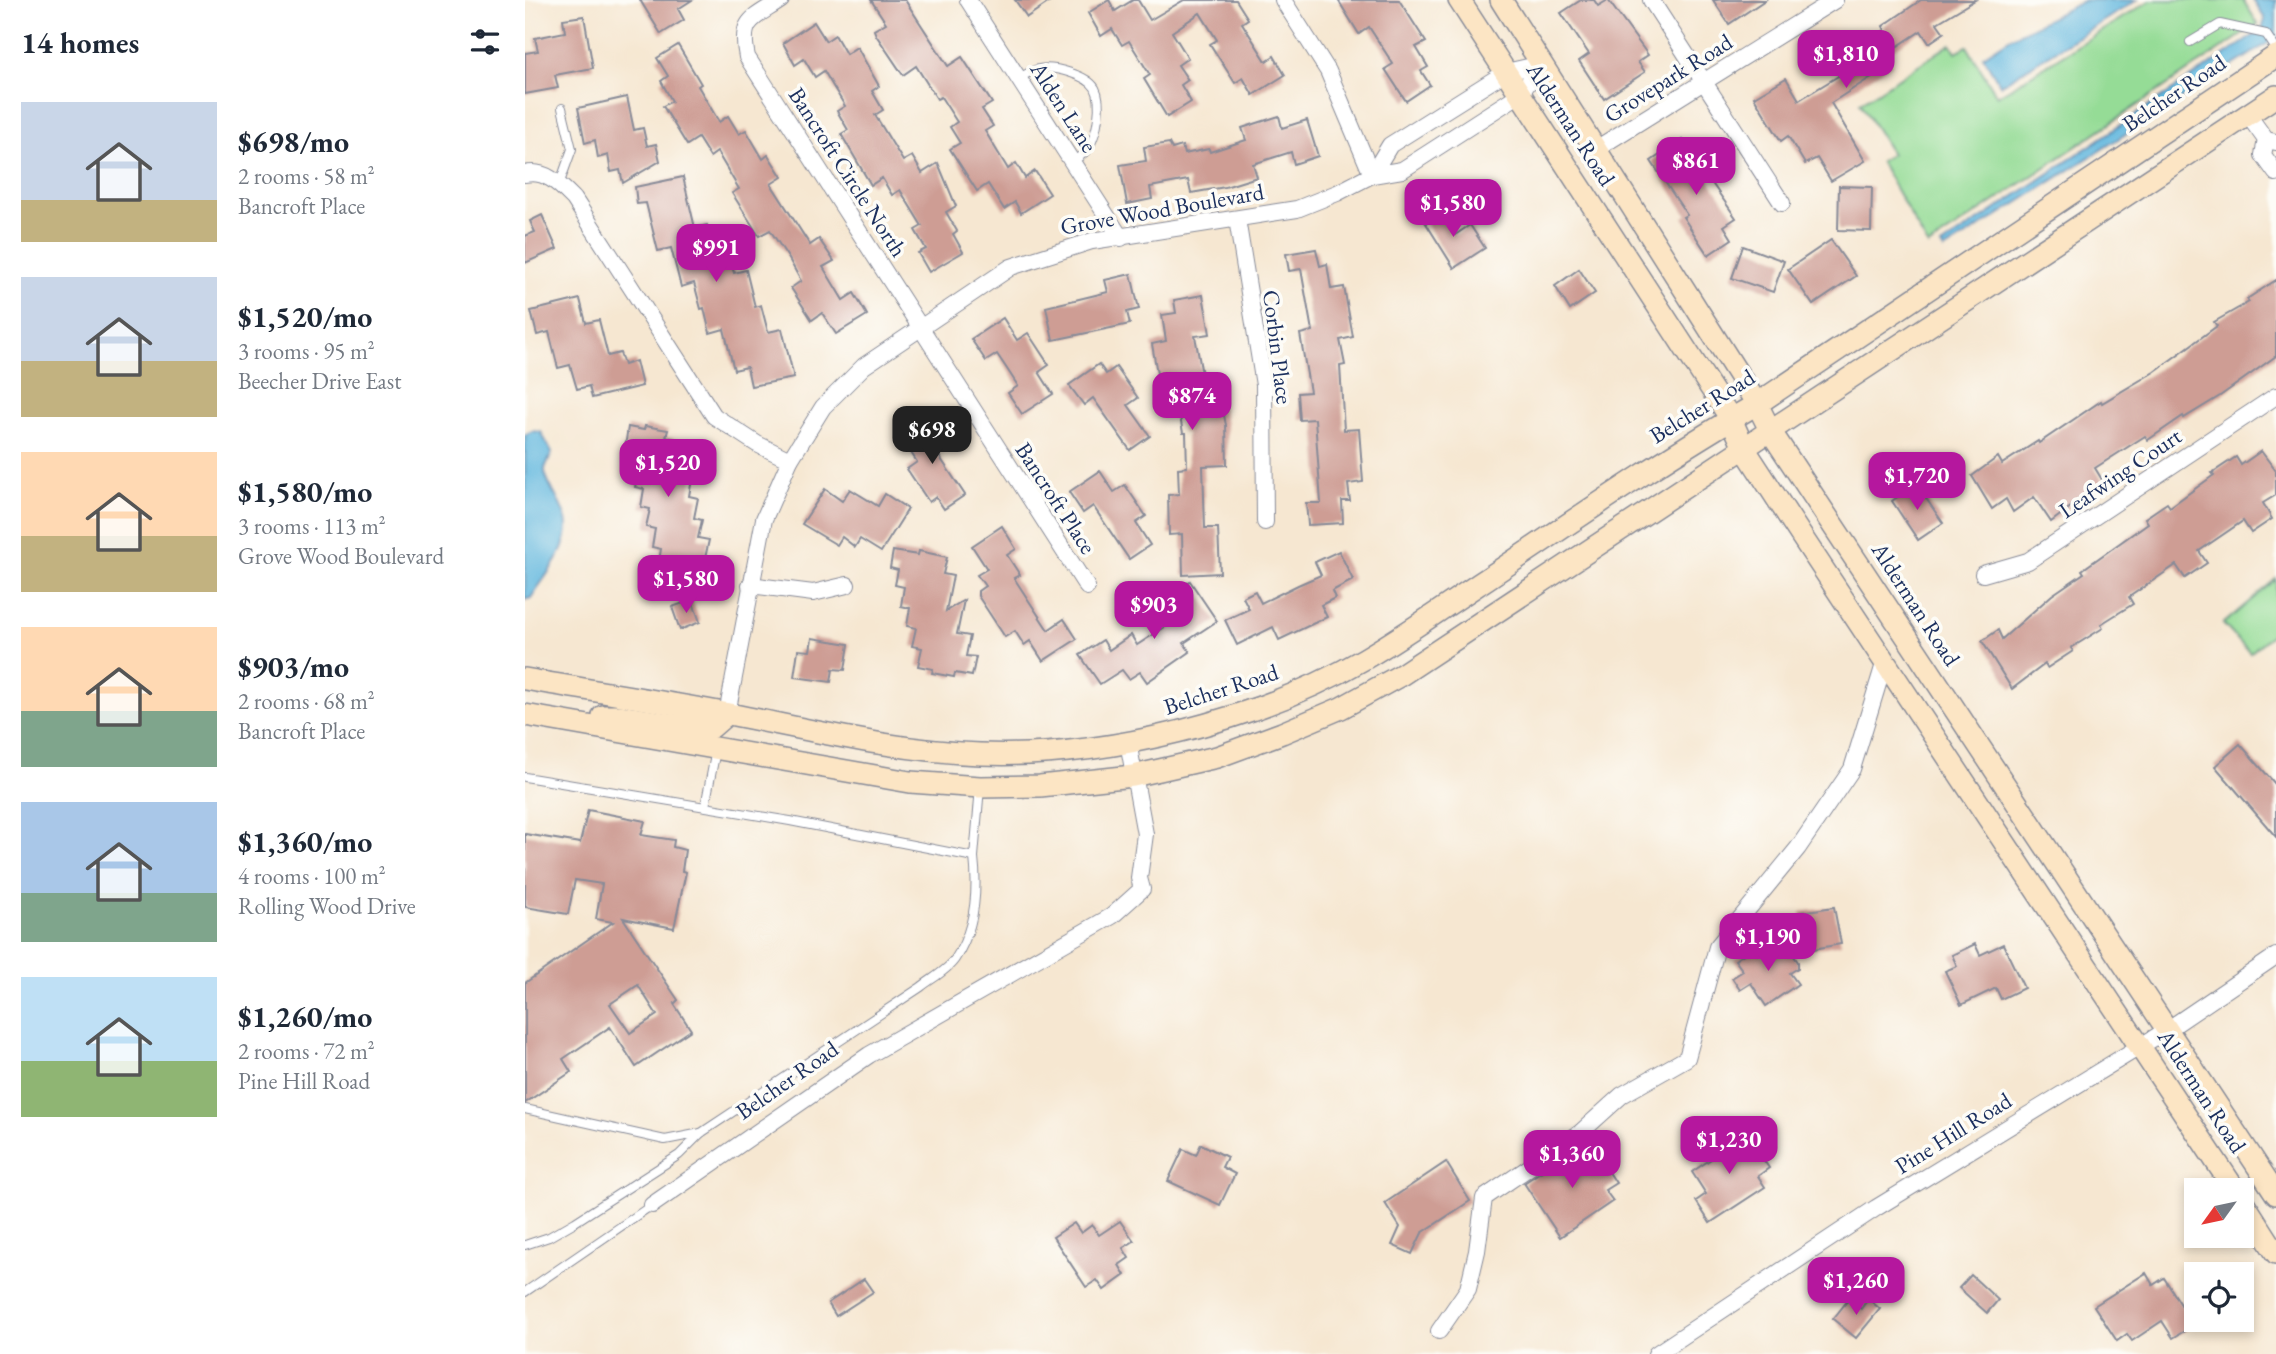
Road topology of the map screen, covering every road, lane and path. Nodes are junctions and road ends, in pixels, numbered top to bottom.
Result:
1 (781, 0) edge
2 (968, 0) edge
3 (1283, 0) edge
4 (1459, 0) edge
5 (1501, 0) edge
6 (1651, 0) edge
7 (1835, 0) edge
8 (2190, 42) dead end
9 (2276, 49) edge
10 (2276, 56) edge
11 (1542, 64) junction
12 (1506, 72) junction
13 (1019, 78) junction
14 (1705, 82) junction
15 (2229, 87) junction
16 (1520, 94) junction
17 (2276, 96) edge
18 (562, 108) dead end
19 (2248, 115) junction
20 (2271, 141) edge
21 (1596, 149) junction
22 (1072, 162) junction
23 (2276, 173) edge
24 (525, 174) edge
25 (1372, 175) junction
26 (559, 185) junction
27 (1782, 204) dead end
28 (1237, 219) junction
29 (1121, 238) junction
30 (920, 327) junction
31 (2276, 396) edge
32 (1757, 404) junction
33 (1731, 419) junction
34 (1771, 432) junction
35 (1744, 448) junction
36 (790, 460) junction
37 (1265, 522) dead end
38 (1983, 574) dead end
39 (750, 585) junction
40 (847, 585) dead end
41 (1087, 587) dead end
42 (1885, 661) junction
43 (525, 679) edge
44 (727, 714) junction
45 (525, 715) edge
46 (556, 720) junction
47 (1128, 742) junction
48 (717, 748) junction
49 (983, 754) junction
50 (1133, 776) junction
51 (525, 777) edge
52 (981, 788) junction
53 (705, 806) junction
54 (974, 857) junction
55 (2276, 956) edge
56 (2167, 1030) junction
57 (2140, 1044) junction
58 (525, 1109) edge
59 (701, 1133) junction
60 (2227, 1178) edge
61 (2276, 1194) edge
62 (652, 1205) joint
63 (2254, 1219) edge
64 (525, 1245) edge
65 (2276, 1253) edge
66 (525, 1292) edge
67 (1439, 1331) dead end
68 (1656, 1354) edge

1 - 30 street, Bancroft Circle North
2 - 13 street, Alden Lane
3 - 25 street
4 - 12 main road, Alderman Road
5 - 11 main road, Alderman Road
6 - 14 street
7 - 14 street, Grovepark Road
8 - 9 lane
10 - 15 main road, Belcher Road
11 - 12 street
11 - 16 street, Grove Wood Boulevard
11 - 21 main road, Alderman Road
12 - 16 main road, Alderman Road
12 - 25 street
13 - 22 street, Alden Lane
13 - 22 lane
14 - 21 street, Grovepark Road
14 - 27 street
15 - 19 main road
15 - 32 main road, Belcher Road
16 - 25 street, Grove Wood Boulevard
16 - 33 main road, Alderman Road
17 - 19 main road
18 - 26 lane
19 - 20 street
19 - 34 main road
20 - 23 street
21 - 32 main road, Alderman Road
22 - 29 street, Alden Lane
24 - 26 street
25 - 28 street, Grove Wood Boulevard
26 - 36 street
28 - 29 street, Grove Wood Boulevard
28 - 37 street, Corbin Place
29 - 30 street, Grove Wood Boulevard
30 - 36 street, Grove Wood Boulevard
30 - 41 street, Bancroft Place
31 - 38 street, Leafwing Court
32 - 33 main road, Belcher Road
32 - 34 main road, Alderman Road
33 - 35 main road, Alderman Road
33 - 47 main road, Belcher Road
34 - 35 main road
34 - 56 main road, Alderman Road
35 - 42 main road, Alderman Road
35 - 50 main road
36 - 39 street, Grove Wood Boulevard
39 - 40 street
39 - 44 street, Grove Wood Boulevard
42 - 57 main road, Alderman Road
42 - 67 street
43 - 44 main road, Belcher Road
44 - 46 main road
44 - 49 main road, Belcher Road
45 - 46 main road
46 - 48 main road
47 - 49 main road, Belcher Road
47 - 50 street, Belcher Road
48 - 52 main road
48 - 53 lane
49 - 52 main road
50 - 52 main road
50 - 62 street, Belcher Road
51 - 53 lane
52 - 54 lane
53 - 54 lane
54 - 59 lane
55 - 56 street, Pine Hill Road
56 - 57 street, Pine Hill Road
56 - 61 main road, Alderman Road
57 - 60 main road, Alderman Road
57 - 68 street, Pine Hill Road
58 - 59 lane
59 - 64 lane
62 - 66 lane
63 - 65 main road

